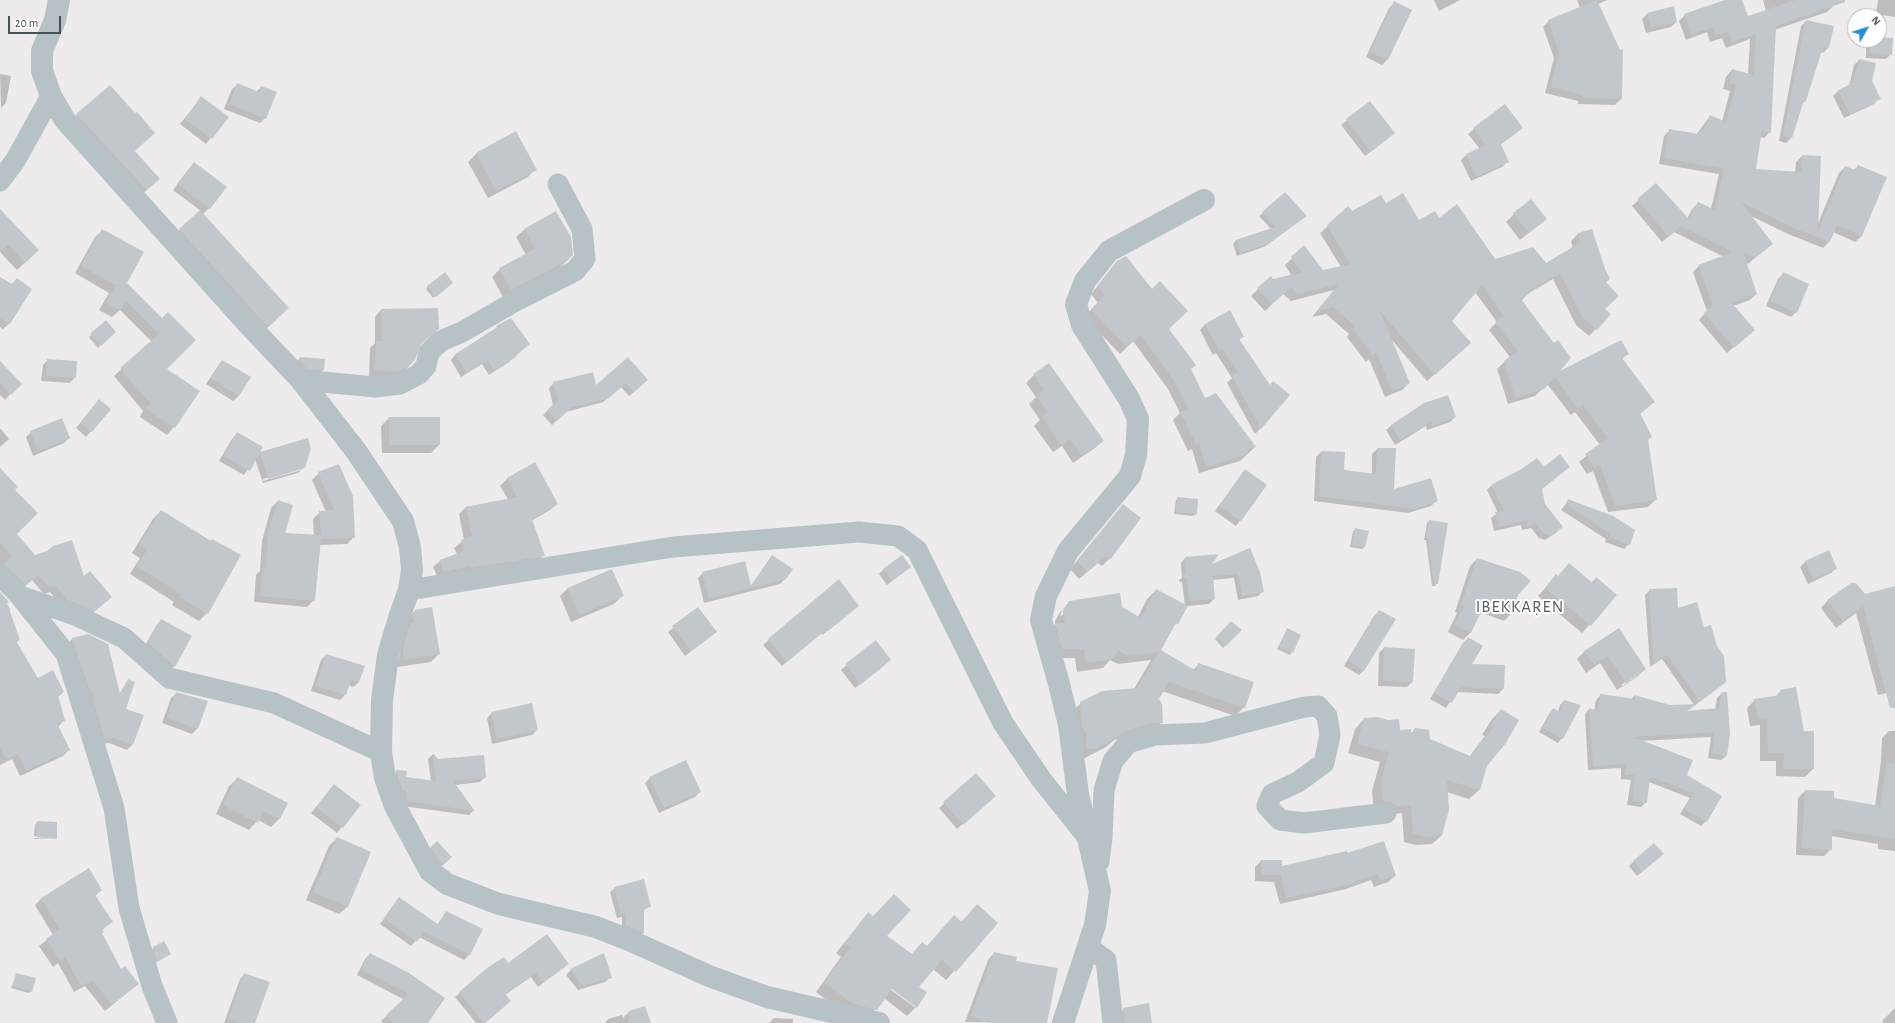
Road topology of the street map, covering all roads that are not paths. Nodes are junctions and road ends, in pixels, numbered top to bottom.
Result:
1 (59, 0) edge
2 (51, 96) junction
3 (0, 181) edge
4 (558, 184) dead end
5 (1204, 200) dead end
6 (301, 380) junction
7 (0, 575) edge
8 (409, 590) junction
9 (20, 596) junction
10 (382, 752) junction
11 (1386, 813) dead end
12 (1088, 838) junction
13 (1097, 878) junction
14 (1088, 947) junction
15 (167, 1023) edge
16 (879, 1023) edge
17 (1063, 1023) edge
18 (1114, 1023) edge

1 - 2 street
2 - 3 street
2 - 6 street
4 - 6 street
5 - 12 street
6 - 8 street
7 - 9 street
8 - 10 street
8 - 12 street
9 - 10 street
9 - 15 street
10 - 16 street
11 - 13 street
12 - 13 street
13 - 14 street
14 - 17 street
14 - 18 street

